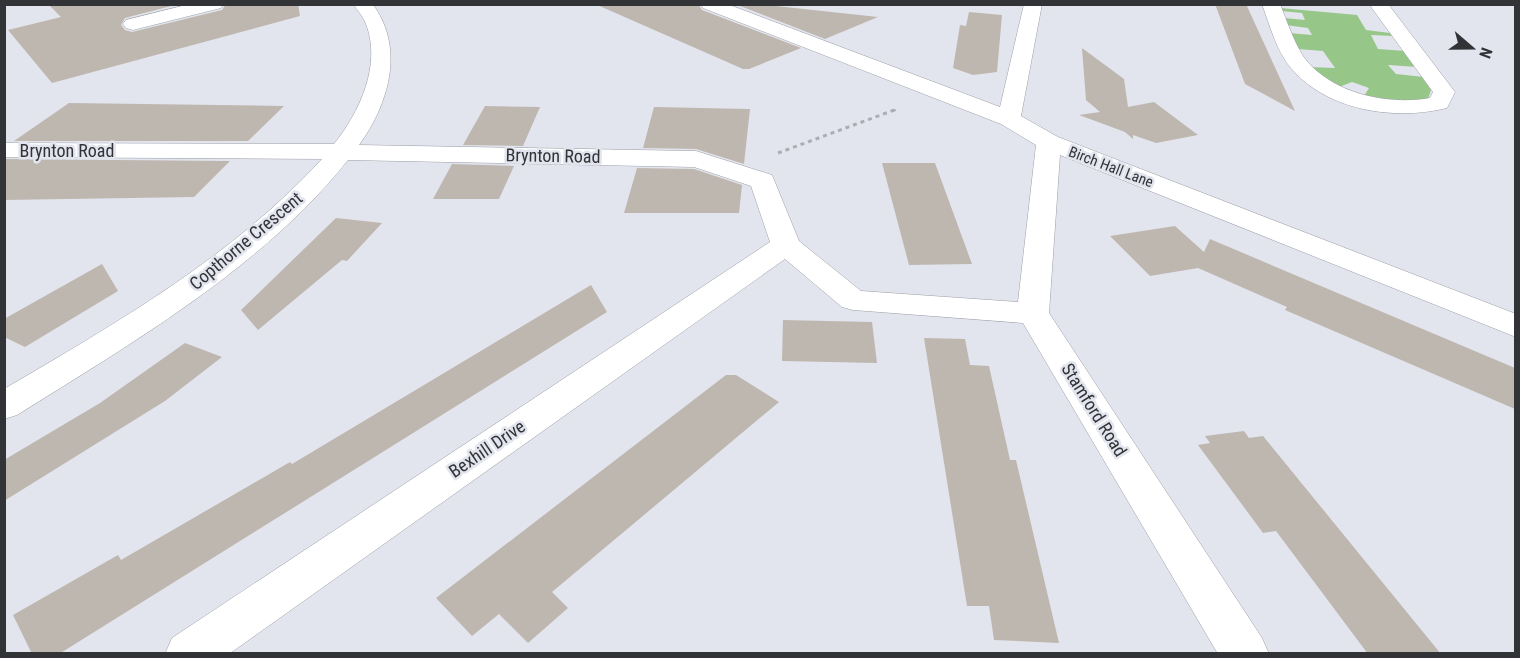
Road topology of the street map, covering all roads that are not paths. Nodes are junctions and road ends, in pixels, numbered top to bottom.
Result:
1 (215, 4) edge
2 (362, 4) edge
3 (709, 4) edge
4 (1033, 4) edge
5 (1271, 4) edge
6 (1378, 4) edge
7 (133, 24) dead end
8 (1010, 119) junction
9 (1049, 142) junction
10 (4, 150) edge
11 (340, 152) junction
12 (786, 245) junction
13 (1033, 313) junction
14 (1515, 326) edge
15 (4, 406) edge
16 (189, 654) edge
17 (1245, 654) edge

1 - 7 street
2 - 11 street, Copthorne Crescent
3 - 8 street, Birch Hall Lane
4 - 8 street
5 - 6 street
8 - 9 street, Birch Hall Lane
9 - 13 street
9 - 14 street, Birch Hall Lane
10 - 11 street, Brynton Road
11 - 12 street, Brynton Road
11 - 15 street, Copthorne Crescent
12 - 13 street
12 - 16 street, Bexhill Drive
13 - 17 street, Stamford Road

